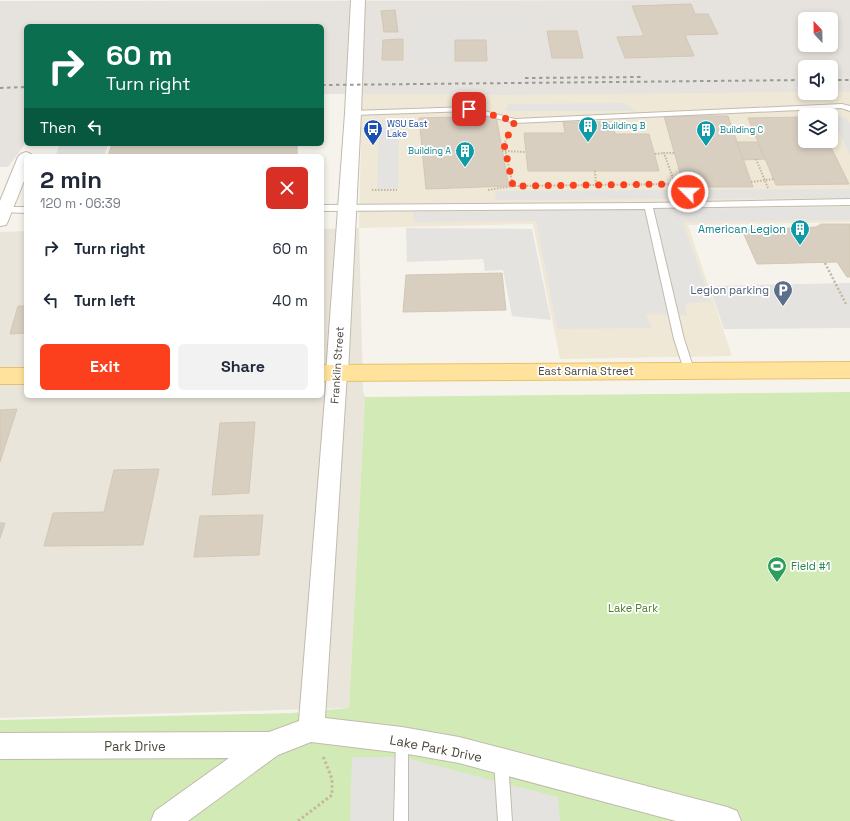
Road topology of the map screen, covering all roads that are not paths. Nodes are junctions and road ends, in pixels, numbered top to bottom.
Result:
1 (358, 0) edge
2 (850, 109) edge
3 (353, 113) junction
4 (24, 161) edge
5 (850, 202) edge
6 (648, 206) junction
7 (348, 207) junction
8 (324, 208) edge
9 (24, 210) edge
10 (2, 215) edge
11 (689, 370) junction
12 (850, 370) edge
13 (329, 373) edge
14 (0, 376) edge
15 (24, 376) edge
16 (311, 729) junction
17 (402, 740) junction
18 (269, 745) junction
19 (0, 746) edge
20 (501, 761) junction
21 (165, 821) edge
22 (402, 821) edge
23 (506, 821) edge
24 (727, 821) edge

1 - 3 street, Franklin Street
2 - 3 lane
3 - 7 street, Franklin Street
4 - 10 street
5 - 6 lane
6 - 7 lane
6 - 11 lane
7 - 8 lane
7 - 13 street, Franklin Street
9 - 10 lane
11 - 12 main road, East Sarnia Street
11 - 13 main road, East Sarnia Street
13 - 16 street, Franklin Street
14 - 15 main road
16 - 17 street, Lake Park Drive
16 - 18 street, Lake Park Drive
17 - 20 street, Lake Park Drive
17 - 22 lane
18 - 19 street, Park Drive
18 - 21 street, Lake Park Drive
20 - 23 lane
20 - 24 street, Lake Park Drive

